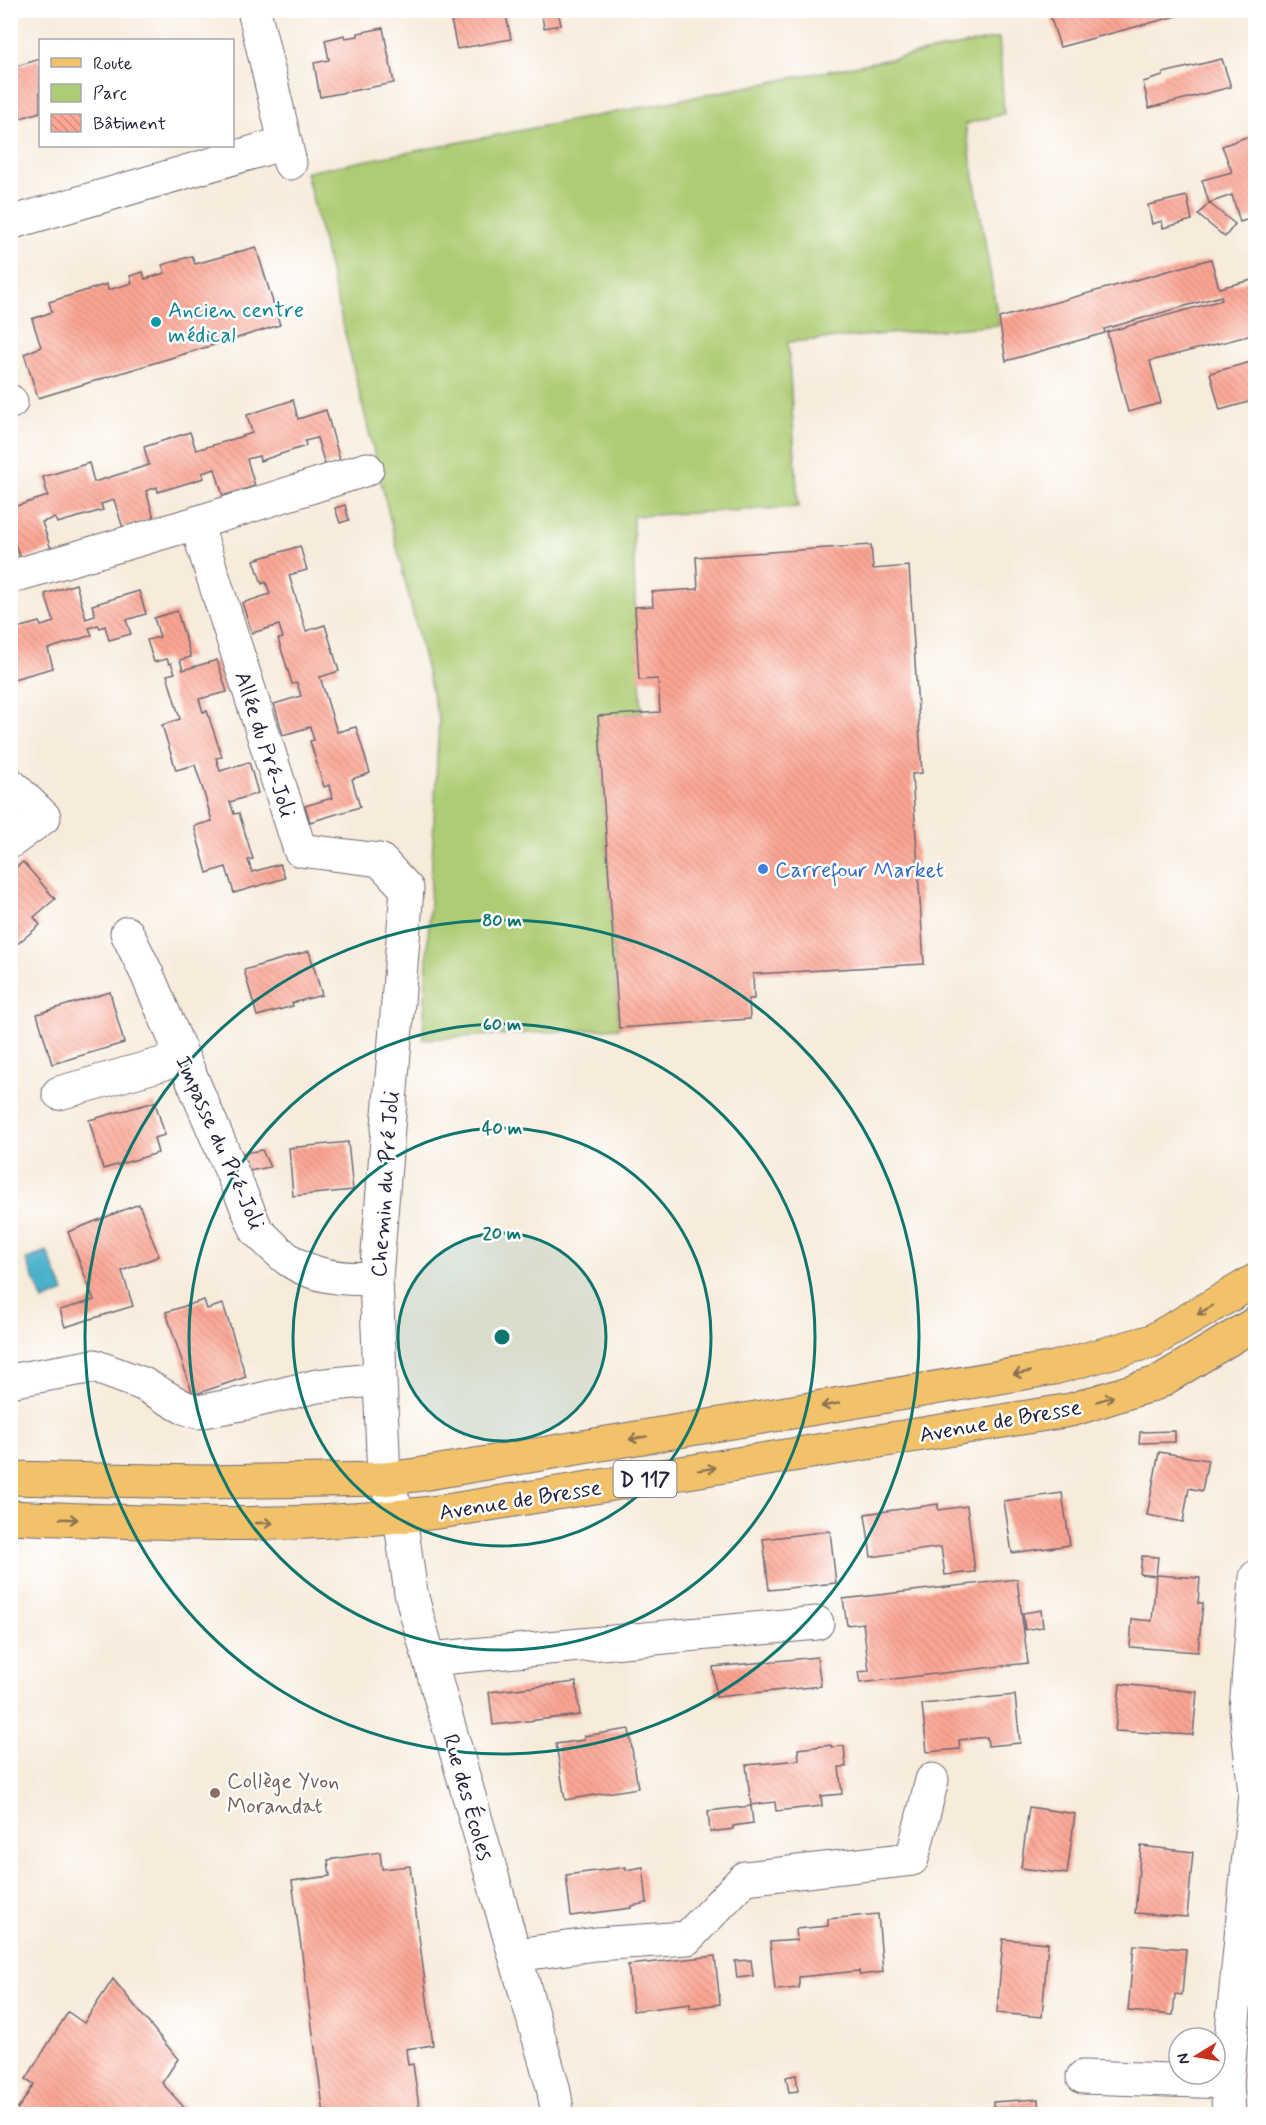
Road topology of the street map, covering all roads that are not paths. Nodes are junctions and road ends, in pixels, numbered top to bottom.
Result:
1 (254, 10) edge
2 (10, 223) edge
3 (367, 469) dead end
4 (196, 523) junction
5 (10, 577) edge
6 (10, 784) edge
7 (10, 842) edge
8 (407, 889) joint
9 (127, 933) dead end
10 (183, 1058) junction
11 (59, 1093) dead end
12 (376, 1278) junction
13 (1254, 1288) edge
14 (1256, 1323) edge
15 (380, 1379) junction
16 (10, 1381) edge
17 (10, 1478) edge
18 (384, 1479) junction
19 (10, 1516) edge
20 (400, 1517) junction
21 (1256, 1577) edge
22 (817, 1623) dead end
23 (429, 1659) junction
24 (932, 1780) dead end
25 (516, 1955) junction
26 (1083, 2077) dead end
27 (1167, 2080) edge
28 (1227, 2082) joint
29 (558, 2115) edge
30 (1229, 2115) edge

1 - 2 street
3 - 4 street
4 - 5 street
4 - 8 street, Allée du Pré-Joli
6 - 7 street
8 - 12 street, Chemin du Pré Joli
9 - 10 street, Impasse du Pré-Joli
10 - 11 street
10 - 12 street, Impasse du Pré-Joli
12 - 15 street, Chemin du Pré Joli
13 -> 18 main road, Avenue de Bresse / D 117
20 -> 14 main road, Avenue de Bresse / D 117
15 - 16 street
15 - 18 street, Chemin du Pré Joli
17 - 18 main road, Avenue de Bresse / D 117
18 - 20 street, Rue des Écoles
19 -> 20 main road, Avenue de Bresse / D 117
20 - 23 street, Rue des Écoles
21 - 28 street
22 - 23 street
23 - 25 street, Rue des Écoles
24 - 25 street
25 - 29 street, Rue des Écoles
26 - 27 street
28 - 30 street

